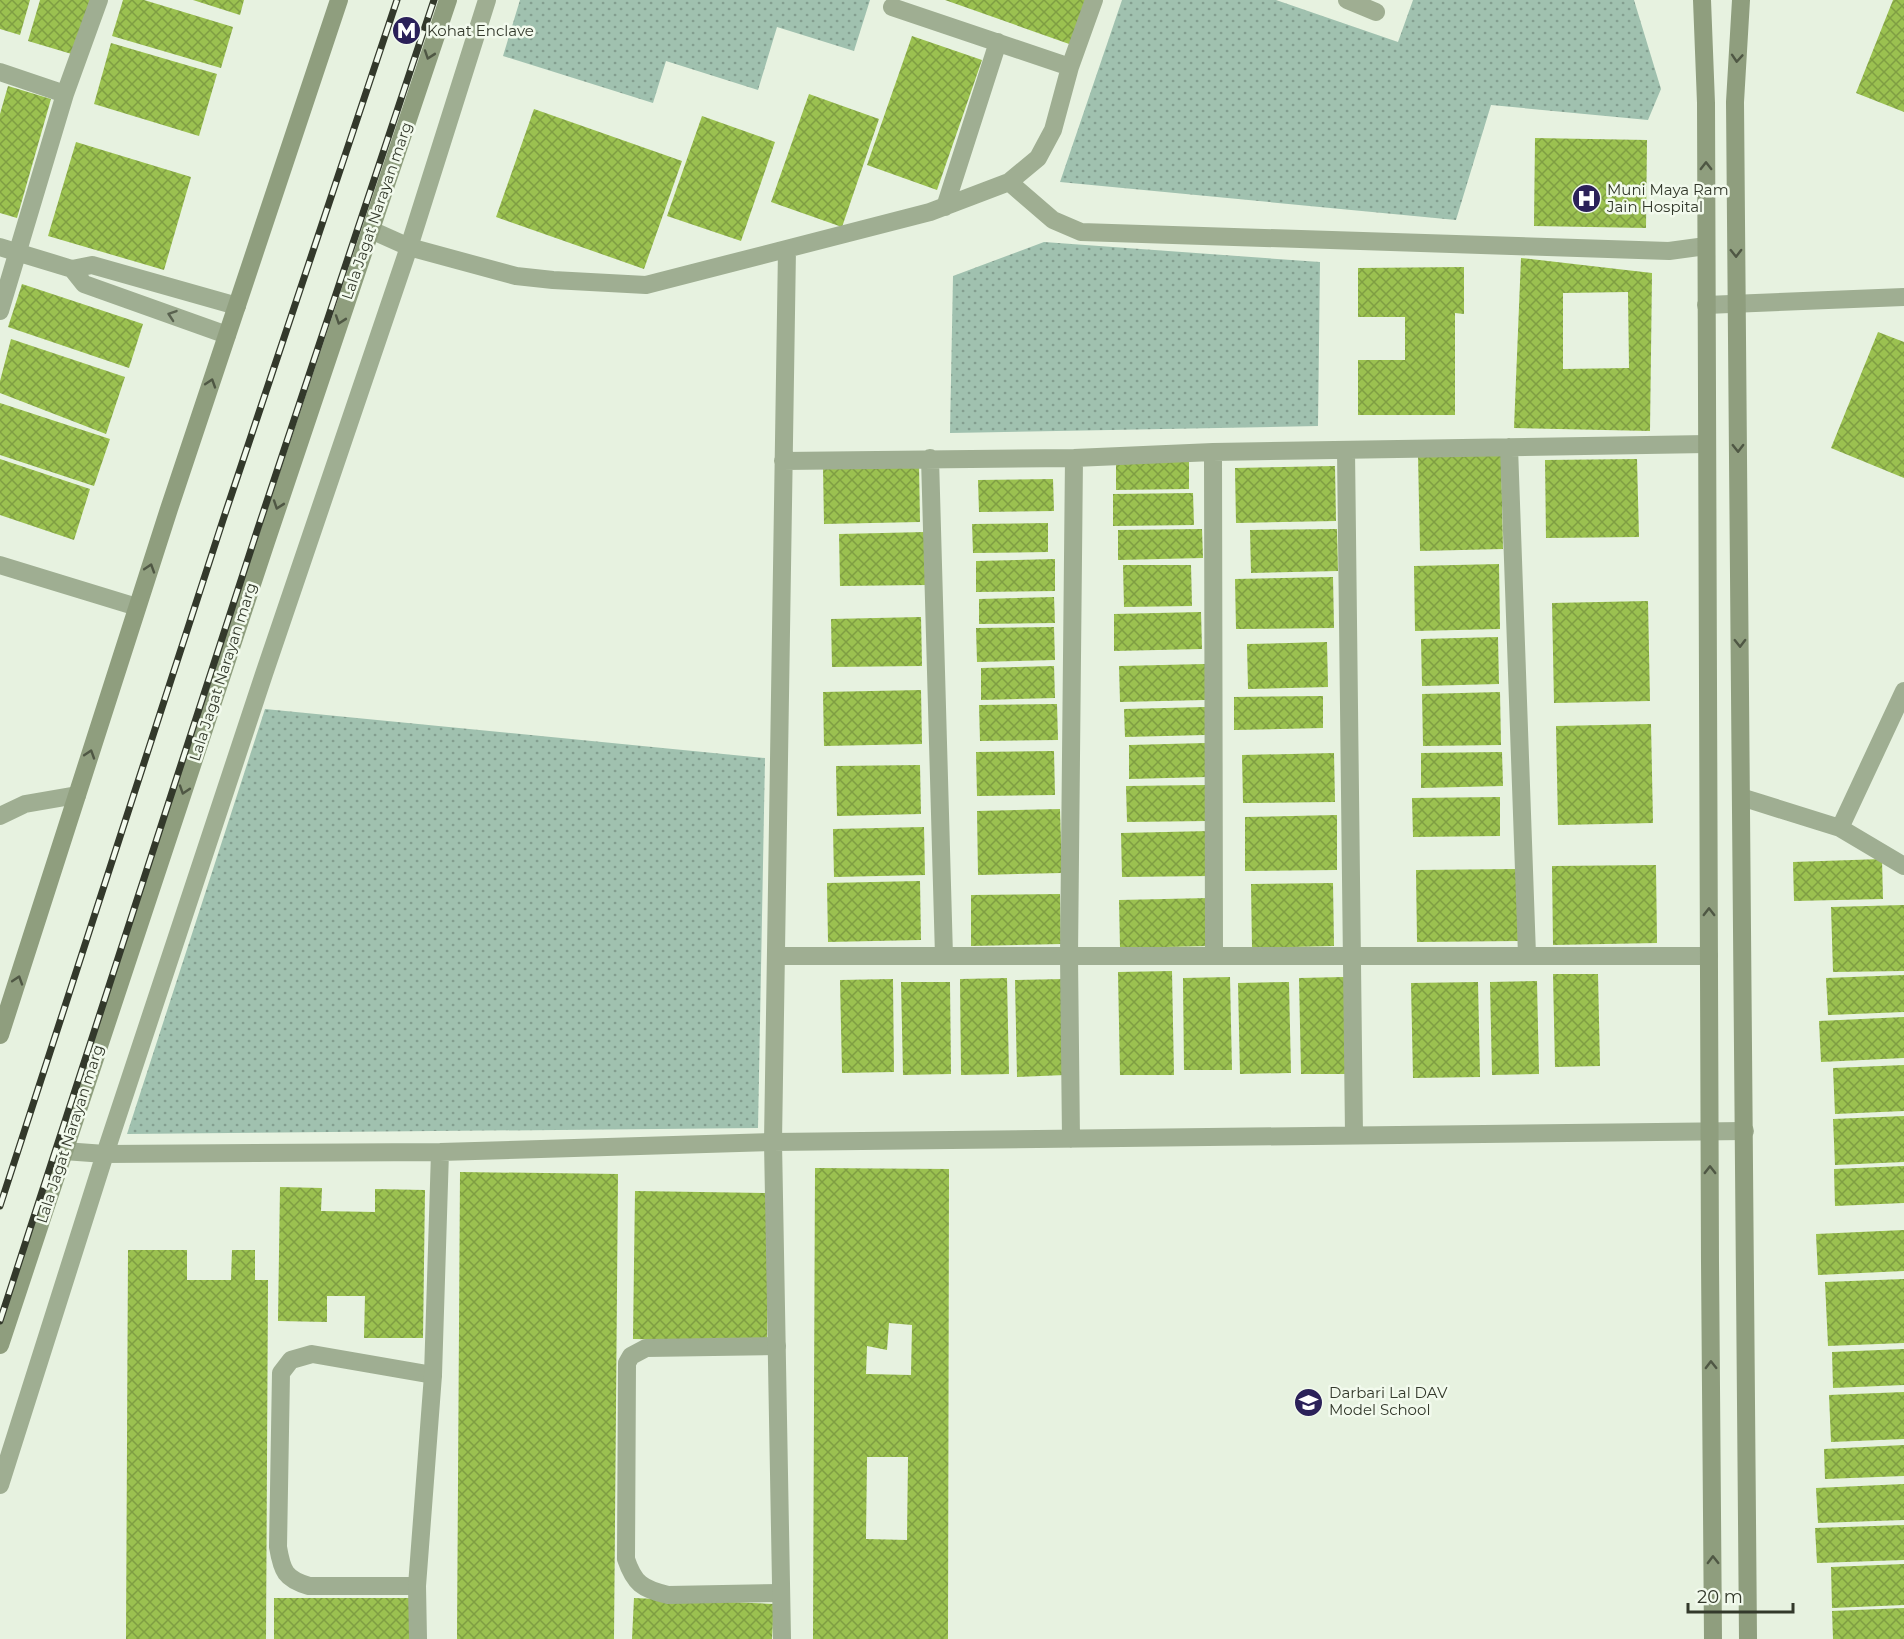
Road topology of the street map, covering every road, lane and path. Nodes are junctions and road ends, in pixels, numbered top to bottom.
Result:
1 (99, 0) edge
2 (339, 0) edge
3 (448, 0) edge
4 (487, 0) edge
5 (1094, 0) edge
6 (1347, 0) edge
7 (1702, 0) edge
8 (1741, 0) edge
9 (892, 7) dead end
10 (1376, 12) dead end
11 (998, 42) junction
12 (1070, 67) junction
13 (0, 72) edge
14 (65, 94) junction
15 (1009, 182) junction
16 (945, 207) junction
17 (370, 230) junction
18 (1706, 246) junction
19 (0, 247) edge
20 (409, 247) junction
21 (787, 249) junction
22 (19, 253) junction
23 (72, 269) junction
24 (1904, 297) edge
25 (1737, 304) junction
26 (1706, 305) junction
27 (237, 306) junction
28 (0, 311) edge
29 (227, 335) junction
30 (1707, 444) junction
31 (1509, 447) junction
32 (1346, 450) junction
33 (1213, 452) junction
34 (930, 458) junction
35 (1074, 458) junction
36 (783, 461) junction
37 (0, 565) edge
38 (137, 607) junction
39 (1904, 691) edge
40 (77, 795) junction
41 (1741, 797) junction
42 (0, 816) edge
43 (1840, 828) junction
44 (1904, 866) edge
45 (1214, 954) junction
46 (1527, 955) junction
47 (776, 956) junction
48 (944, 956) junction
49 (1069, 956) junction
50 (1352, 956) junction
51 (1709, 956) junction
52 (0, 1035) edge
53 (1710, 1131) junction
54 (1744, 1131) junction
55 (1354, 1135) junction
56 (1071, 1139) junction
57 (773, 1142) junction
58 (64, 1151) junction
59 (440, 1152) junction
60 (105, 1154) junction
61 (0, 1345) edge
62 (777, 1346) junction
63 (433, 1375) junction
64 (0, 1485) edge
65 (417, 1586) junction
66 (781, 1593) junction
67 (417, 1639) edge
68 (782, 1639) edge
69 (1713, 1639) edge
70 (1748, 1639) edge

1 - 14 street
2 - 27 street
3 -> 17 street, Lala Jagat Narayan marg
4 - 20 street
5 - 12 street
6 - 10 street
18 -> 7 street
8 -> 25 street
9 - 11 street
11 - 12 street
11 - 16 street
12 - 15 street
13 - 14 street
14 - 22 street
15 - 16 street
15 - 18 street
16 - 21 street
17 - 20 street
17 -> 58 street, Lala Jagat Narayan marg
18 - 26 street
19 - 22 street
20 - 21 street
20 - 60 street
21 - 36 street
22 - 23 street
22 - 28 street
23 - 27 street
29 -> 23 street
24 - 25 street
25 - 26 street
25 -> 41 street
26 - 30 street
27 - 29 street
38 -> 29 street
30 - 31 street
51 -> 30 street
31 - 32 street
31 - 46 street
32 - 33 street
32 - 50 street
33 - 35 street
33 - 45 street
34 - 35 street
34 - 36 street
34 - 48 street
35 - 49 street
36 - 47 street
37 - 38 street
40 -> 38 street
39 - 43 street
40 - 42 street
52 -> 40 street
41 - 43 street
41 - 54 street
43 - 44 street
45 - 49 street
45 - 50 street
46 - 50 street
46 - 51 street
47 - 48 street
47 - 57 street
48 - 49 street
49 - 56 street
50 - 55 street
51 - 53 street
53 - 54 street
53 - 55 street
69 -> 53 street
54 - 70 street
55 - 56 street
56 - 57 street
57 - 59 street
57 - 62 street
58 - 60 street
58 - 61 street, Lala Jagat Narayan marg
59 - 60 street
59 - 63 street
60 - 64 street
62 - 66 street
62 - 66 street
63 - 65 street
63 - 65 street
65 - 67 street
66 - 68 street

